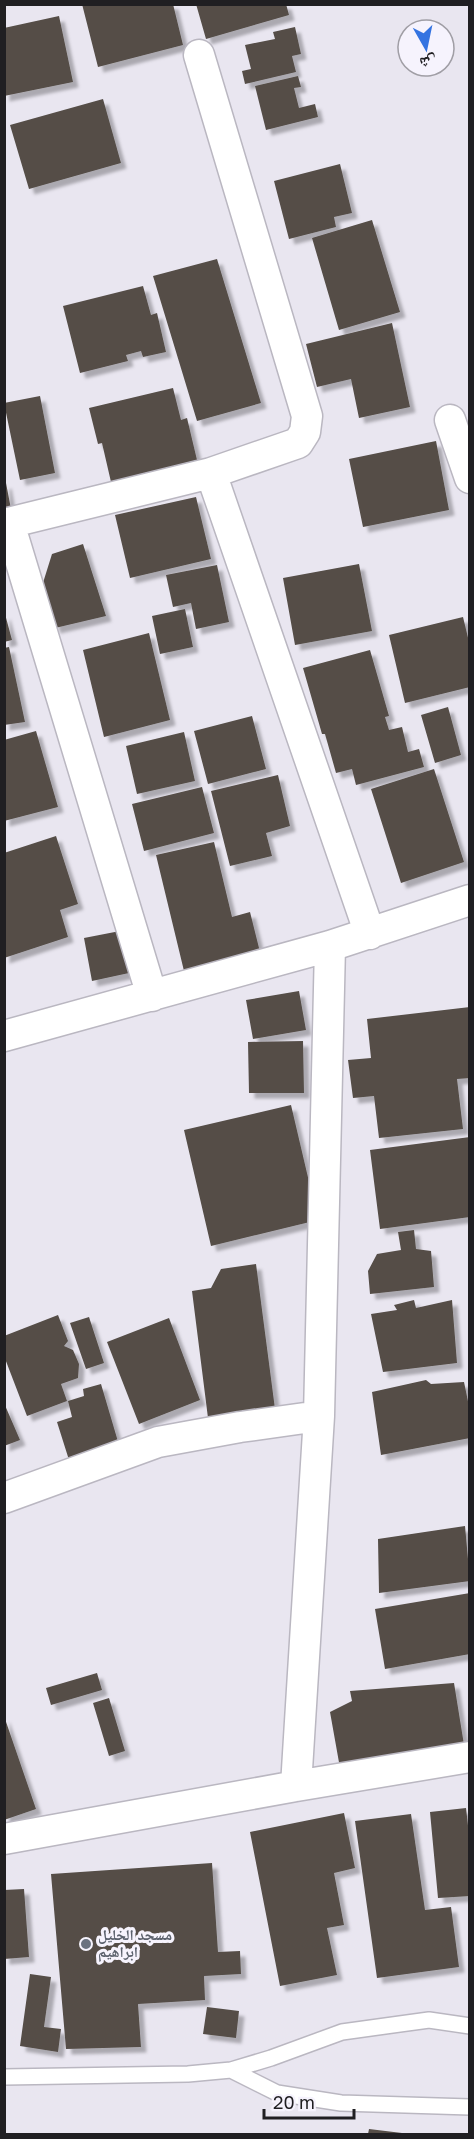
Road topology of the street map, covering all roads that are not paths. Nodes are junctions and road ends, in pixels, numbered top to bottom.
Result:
1 (199, 55) dead end
2 (450, 420) dead end
3 (212, 473) junction
4 (470, 478) edge
5 (7, 523) edge
6 (470, 900) edge
7 (370, 933) junction
8 (330, 946) junction
9 (152, 996) junction
10 (4, 1036) edge
11 (319, 1416) junction
12 (4, 1498) edge
13 (470, 1757) edge
14 (296, 1786) junction
15 (4, 1839) edge
16 (470, 2026) edge
17 (231, 2070) junction
18 (4, 2077) edge
19 (470, 2107) edge

1 - 3 street
2 - 4 street
3 - 5 street
3 - 7 street
5 - 9 street
6 - 7 street
7 - 8 street
8 - 9 street
8 - 11 street
9 - 10 street
11 - 12 street
11 - 14 street
13 - 14 street
14 - 15 street
16 - 17 lane
17 - 18 lane
17 - 19 lane

